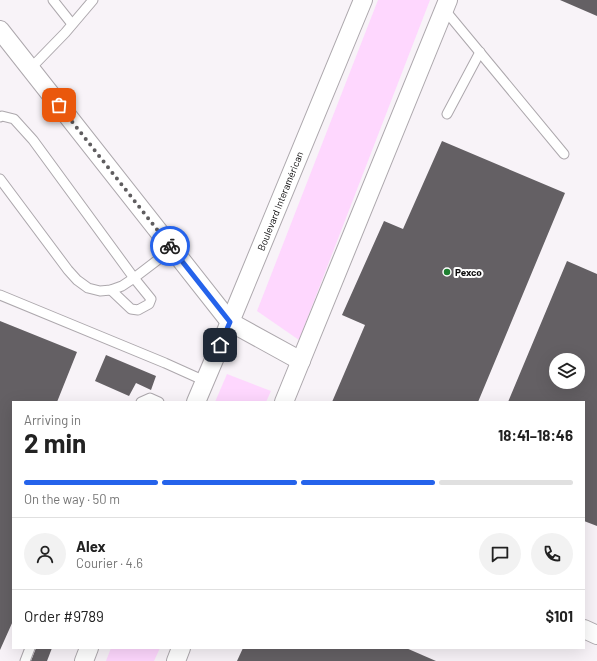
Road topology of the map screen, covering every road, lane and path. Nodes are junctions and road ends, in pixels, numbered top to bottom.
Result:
1 (52, 0) edge
2 (93, 0) edge
3 (363, 0) edge
4 (446, 4) edge
5 (72, 24) junction
6 (0, 30) edge
7 (480, 52) junction
8 (30, 69) junction
9 (446, 114) dead end
10 (0, 117) edge
11 (564, 154) dead end
12 (0, 179) edge
13 (172, 249) junction
14 (134, 278) junction
15 (111, 290) junction
16 (0, 295) edge
17 (230, 322) junction
18 (301, 362) junction
19 (205, 381) junction
20 (143, 401) edge
21 (157, 401) edge
22 (196, 401) edge
23 (284, 401) edge
24 (585, 630) edge
25 (597, 635) edge
26 (30, 649) edge
27 (89, 649) edge
28 (181, 649) edge
29 (25, 661) edge
30 (84, 661) edge
31 (176, 661) edge

1 - 5 lane
2 - 5 lane
3 - 17 street, Boulevard Interamérican
4 - 7 lane
4 - 18 street
5 - 8 lane
6 - 8 street
7 - 9 lane
7 - 11 lane
8 - 13 street
10 - 14 lane
12 - 15 lane
13 - 14 lane
13 - 17 street
14 - 15 lane
14 - 15 lane
16 - 19 lane
17 - 18 street
17 - 19 street, Boulevard Interamérican
18 - 23 street
19 - 22 street, Boulevard Interamérican
20 - 21 lane
24 - 25 street
26 - 29 lane
27 - 30 street
28 - 31 street

